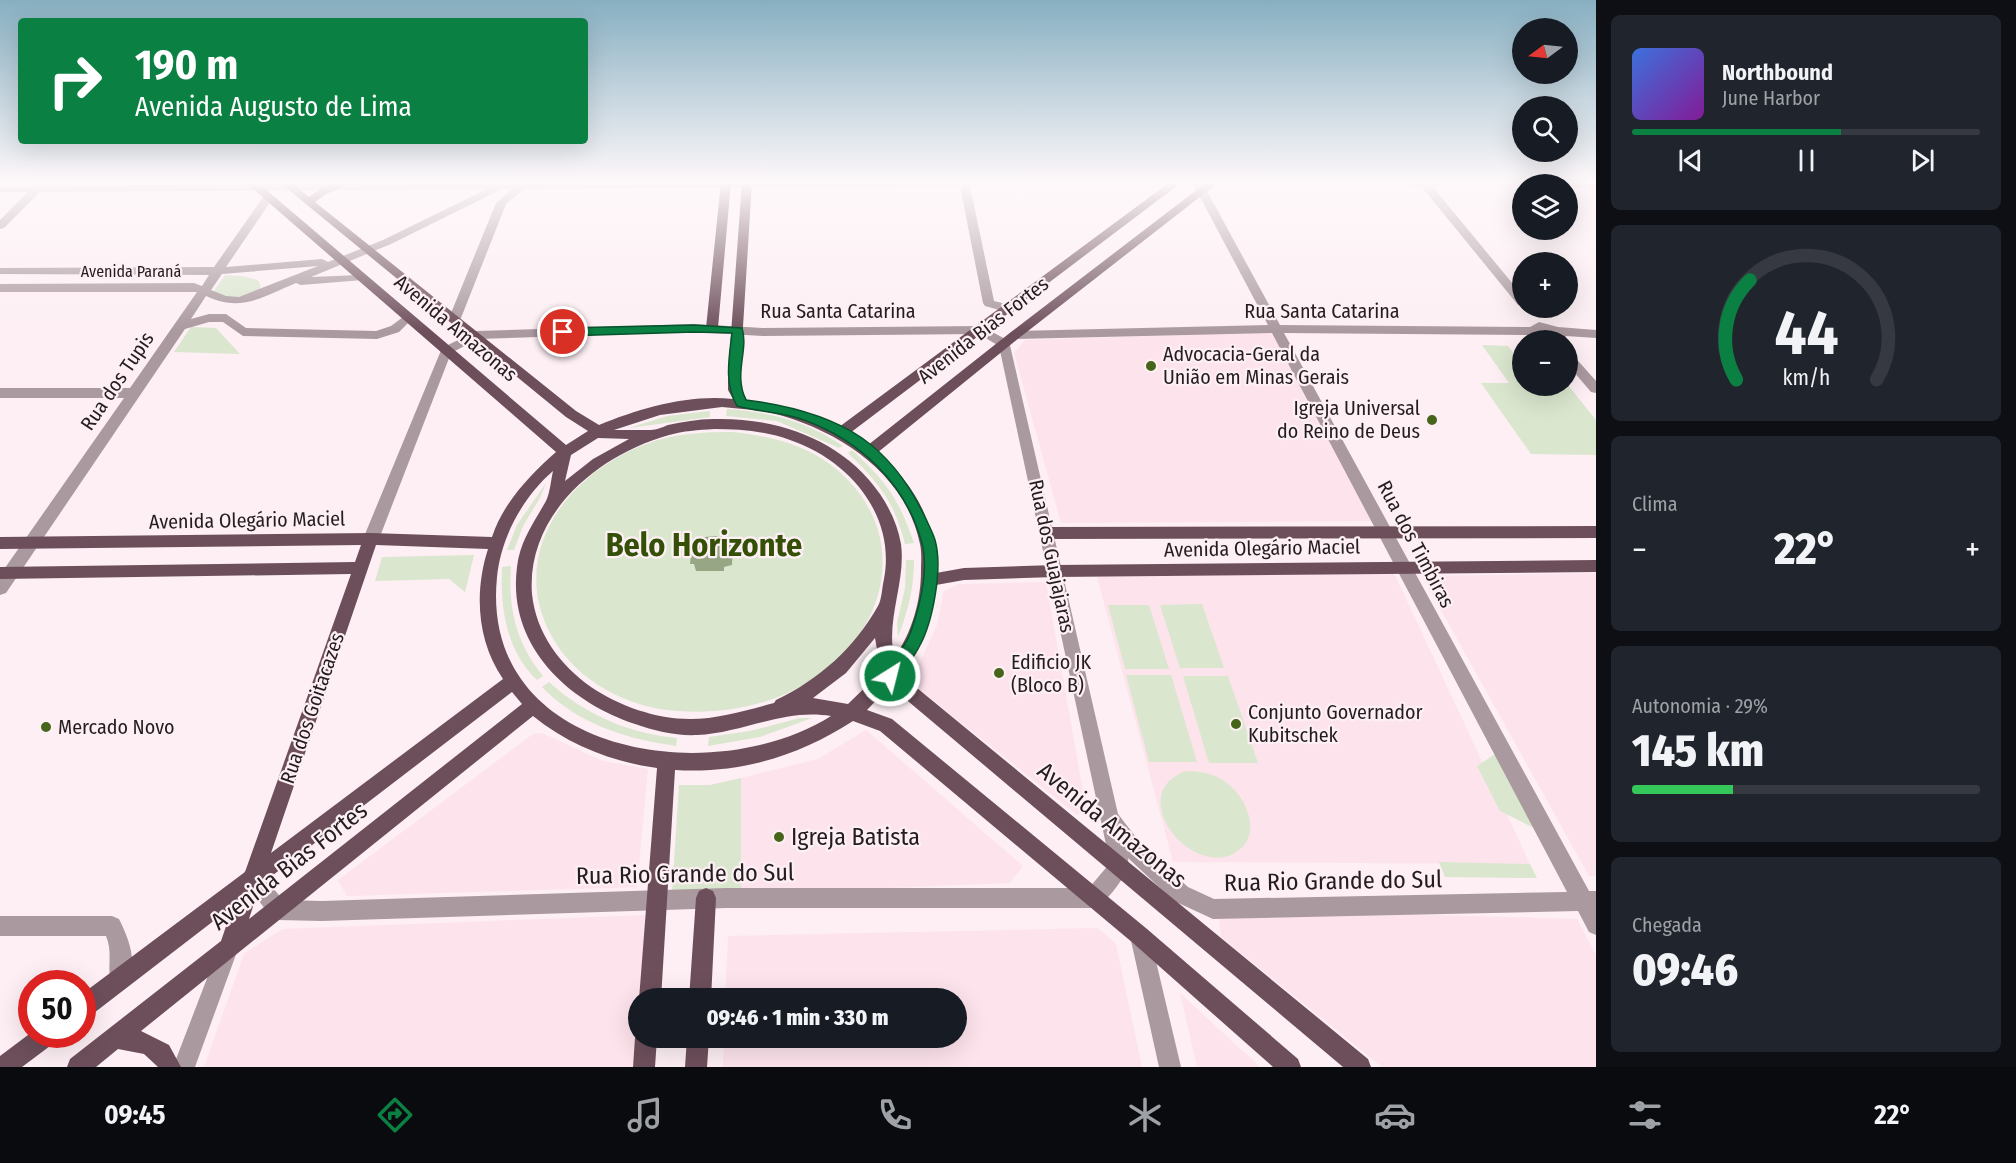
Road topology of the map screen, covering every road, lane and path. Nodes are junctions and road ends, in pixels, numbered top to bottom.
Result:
1 (244, 232) edge
2 (307, 232) edge
3 (346, 232) edge
4 (404, 232) edge
5 (489, 232) edge
6 (721, 232) edge
7 (744, 232) edge
8 (974, 232) edge
9 (1112, 232) edge
10 (1144, 232) edge
11 (1222, 232) edge
12 (1464, 232) edge
13 (368, 249) junction
14 (340, 260) junction
15 (217, 270) junction
16 (0, 272) edge
17 (359, 278) junction
18 (292, 282) junction
19 (0, 288) edge
20 (204, 290) junction
21 (1512, 290) edge
22 (251, 299) junction
23 (1010, 309) junction
24 (407, 318) junction
25 (455, 318) junction
26 (1536, 323) edge
27 (180, 326) junction
28 (712, 328) junction
29 (1274, 329) junction
30 (738, 330) junction
31 (981, 330) junction
32 (1578, 334) edge
33 (1596, 334) edge
34 (477, 335) junction
35 (1010, 339) junction
36 (446, 351) junction
37 (1578, 368) edge
38 (1596, 389) edge
39 (0, 393) edge
40 (136, 393) junction
41 (742, 403) junction
42 (598, 432) junction
43 (842, 432) junction
44 (658, 433) junction
45 (870, 451) junction
46 (565, 452) junction
47 (553, 502) junction
48 (1047, 532) junction
49 (1384, 532) junction
50 (1596, 532) edge
51 (371, 539) junction
52 (0, 543) edge
53 (30, 543) junction
54 (494, 543) junction
55 (1596, 566) edge
56 (1403, 567) junction
57 (361, 568) junction
58 (1055, 571) junction
59 (5, 573) edge
60 (930, 580) junction
61 (0, 588) edge
62 (888, 598) junction
63 (890, 676) junction
64 (513, 681) junction
65 (534, 705) junction
66 (766, 713) junction
67 (851, 714) junction
68 (667, 761) junction
69 (1110, 817) junction
70 (1120, 866) junction
71 (252, 878) junction
72 (706, 898) junction
73 (1094, 898) junction
74 (658, 899) junction
75 (1590, 901) edge
76 (278, 910) junction
77 (1596, 925) edge
78 (0, 926) edge
79 (1140, 936) junction
80 (228, 949) junction
81 (120, 980) junction
82 (651, 988) edge
83 (701, 988) edge
84 (96, 998) edge
85 (117, 1038) junction
86 (29, 1048) edge
87 (645, 1048) edge
88 (697, 1048) edge
89 (4, 1067) edge
90 (78, 1067) edge
91 (170, 1067) edge
92 (184, 1067) edge
93 (644, 1067) edge
94 (696, 1067) edge
95 (1170, 1067) edge
96 (1290, 1067) edge
97 (1359, 1067) edge

1 - 15 street, Rua dos Tupis
2 - 14 main road, Avenida Amazonas
3 - 13 main road, Avenida Amazonas
4 - 13 street, Avenida Paraná
5 - 25 street
6 - 28 main road
7 - 30 main road
8 - 23 street
9 - 23 main road, Avenida Bias Fortes
10 - 35 main road, Avenida Bias Fortes
11 - 29 street, Rua dos Timbiras
12 - 21 street
13 - 14 street, Avenida Paraná
13 - 25 main road, Avenida Amazonas
14 - 15 street, Avenida Paraná
14 - 17 main road, Avenida Amazonas
14 - 18 street, Avenida Paraná
15 - 16 street, Avenida Paraná
15 - 20 street, Rua dos Tupis
15 - 22 street
17 - 18 street, Avenida Paraná
17 - 24 main road, Avenida Amazonas
18 - 22 street, Avenida Paraná
19 - 20 street, Avenida Paraná
20 - 22 street, Avenida Paraná
20 - 27 street, Rua dos Tupis
23 - 31 main road, Avenida Bias Fortes
24 - 27 street
24 - 36 main road, Avenida Amazonas
25 - 34 main road, Avenida Amazonas
26 - 29 street, Rua Santa Catarina
27 - 40 street, Rua dos Tupis
28 - 30 street, Rua Santa Catarina
28 - 34 street, Rua Santa Catarina
29 - 35 street, Rua Santa Catarina
29 - 49 street, Rua dos Timbiras
30 - 31 street, Rua Santa Catarina
30 - 41 main road
31 - 35 street
31 - 43 main road, Avenida Bias Fortes
32 - 33 street
34 - 36 street, Rua Santa Catarina
34 - 42 main road, Avenida Amazonas
35 - 45 main road, Avenida Bias Fortes
35 - 48 street, Rua dos Guajajaras
36 - 46 main road, Avenida Amazonas
36 - 51 street, Rua dos Goitacazes
37 - 38 street
39 - 40 street
40 - 53 street, Rua dos Tupis
41 - 42 main road
41 - 43 main road
42 - 44 main road, Avenida Amazonas
42 - 46 main road
43 - 45 main road
44 - 47 main road
44 - 62 main road
45 - 60 main road
46 - 47 main road
46 - 54 main road
47 - 66 main road
48 - 49 main road, Avenida Olegário Maciel
48 - 58 street, Rua dos Guajajaras
49 - 50 main road, Avenida Olegário Maciel
49 - 56 street, Rua dos Timbiras
51 - 53 main road, Avenida Olegário Maciel
51 - 54 main road, Avenida Olegário Maciel
51 - 57 main road, Rua dos Goitacazes
52 - 53 main road, Avenida Olegário Maciel
53 - 59 street, Rua dos Tupis
54 - 64 main road
55 - 56 main road, Avenida Olegário Maciel
56 - 58 main road, Avenida Olegário Maciel
56 - 75 street, Rua dos Timbiras
57 - 59 main road
57 - 71 main road, Rua dos Goitacazes
58 - 60 main road, Avenida Olegário Maciel
58 - 69 street, Rua dos Guajajaras
59 - 61 street, Rua dos Tupis
60 - 63 main road
62 - 63 main road
62 - 66 main road
63 - 67 main road
63 - 70 main road, Avenida Amazonas
64 - 65 main road
64 - 71 main road, Avenida Bias Fortes
65 - 68 main road
65 - 76 main road, Avenida Bias Fortes
66 - 67 main road
67 - 68 main road
67 - 73 main road
68 - 74 main road
69 - 70 street, Rua dos Guajajaras
69 - 75 street, Rua Rio Grande do Sul
70 - 73 street
70 - 97 main road, Avenida Amazonas
71 - 76 street
71 - 80 main road, Rua dos Goitacazes
71 - 81 main road, Avenida Bias Fortes
72 - 73 street, Rua Rio Grande do Sul
72 - 74 street, Rua Rio Grande do Sul
72 - 83 main road
73 - 79 main road
74 - 76 street, Rua Rio Grande do Sul
74 - 82 main road
75 - 77 street, Rua dos Timbiras
76 - 80 main road, Avenida Bias Fortes
78 - 81 street
79 - 95 street
79 - 96 main road
80 - 85 main road, Avenida Bias Fortes
80 - 92 street, Rua dos Goitacazes
81 - 84 main road, Avenida Bias Fortes
85 - 90 main road, Avenida Bias Fortes
85 - 91 main road
86 - 89 main road
87 - 93 main road
88 - 94 main road

